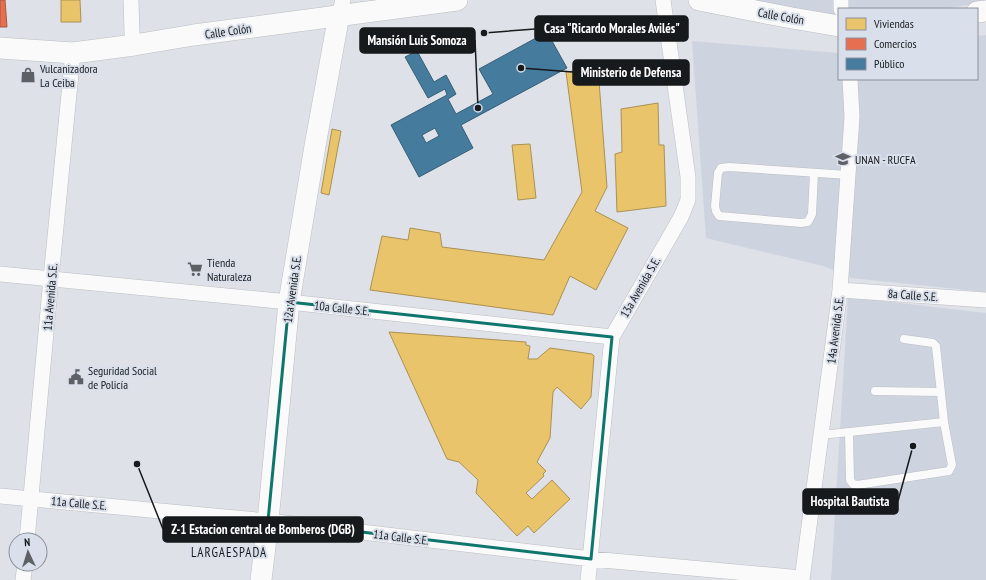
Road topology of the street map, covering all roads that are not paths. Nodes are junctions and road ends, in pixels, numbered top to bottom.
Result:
1 (131, 0) edge
2 (457, 0) edge
3 (663, 0) edge
4 (699, 0) edge
5 (341, 8) edge
6 (838, 26) edge
7 (134, 45) junction
8 (0, 48) edge
9 (73, 53) junction
10 (850, 80) edge
11 (814, 173) junction
12 (848, 175) junction
13 (0, 274) edge
14 (51, 278) junction
15 (840, 290) junction
16 (986, 300) edge
17 (289, 302) junction
18 (612, 337) junction
19 (904, 339) dead end
20 (875, 391) dead end
21 (941, 392) junction
22 (944, 422) junction
23 (849, 433) junction
24 (821, 435) junction
25 (0, 496) edge
26 (32, 499) junction
27 (268, 521) junction
28 (28, 532) edge
29 (591, 559) junction
30 (804, 579) edge
31 (261, 580) edge
32 (588, 580) edge

1 - 7 street
2 - 5 main road, Calle Colón
3 - 18 street, 13a Avenida S.E.
4 - 6 main road, Calle Colón
5 - 7 main road, Calle Colón
5 - 17 main road, 12a Avenida S.E.
7 - 9 main road, Calle Colón
8 - 9 main road, Calle Colón
9 - 14 street, 11a Avenida S.E.
10 - 12 street, 14a Avenida S.E.
11 - 11 lane
11 - 12 lane
12 - 15 street, 14a Avenida S.E.
13 - 14 street, 10a Calle S.E.
14 - 17 street, 10a Calle S.E.
14 - 26 street, 11a Avenida S.E.
15 - 16 street, 8a Calle S.E.
15 - 24 street, 14a Avenida S.E.
17 - 18 street, 10a Calle S.E.
17 - 27 main road, 12a Avenida S.E.
18 - 29 street, 13a Avenida S.E.
19 - 21 lane
20 - 21 lane
21 - 22 lane
22 - 23 lane
22 - 23 lane
23 - 24 lane
24 - 30 street, 14a Avenida S.E.
25 - 26 street, 11a Calle S.E.
26 - 27 street, 11a Calle S.E.
26 - 28 street, 11a Avenida S.E.
27 - 29 street, 11a Calle S.E.
27 - 31 main road, 12a Avenida S.E.
29 - 30 street, 11a Calle S.E.
29 - 32 street, 13a Avenida S.E.

